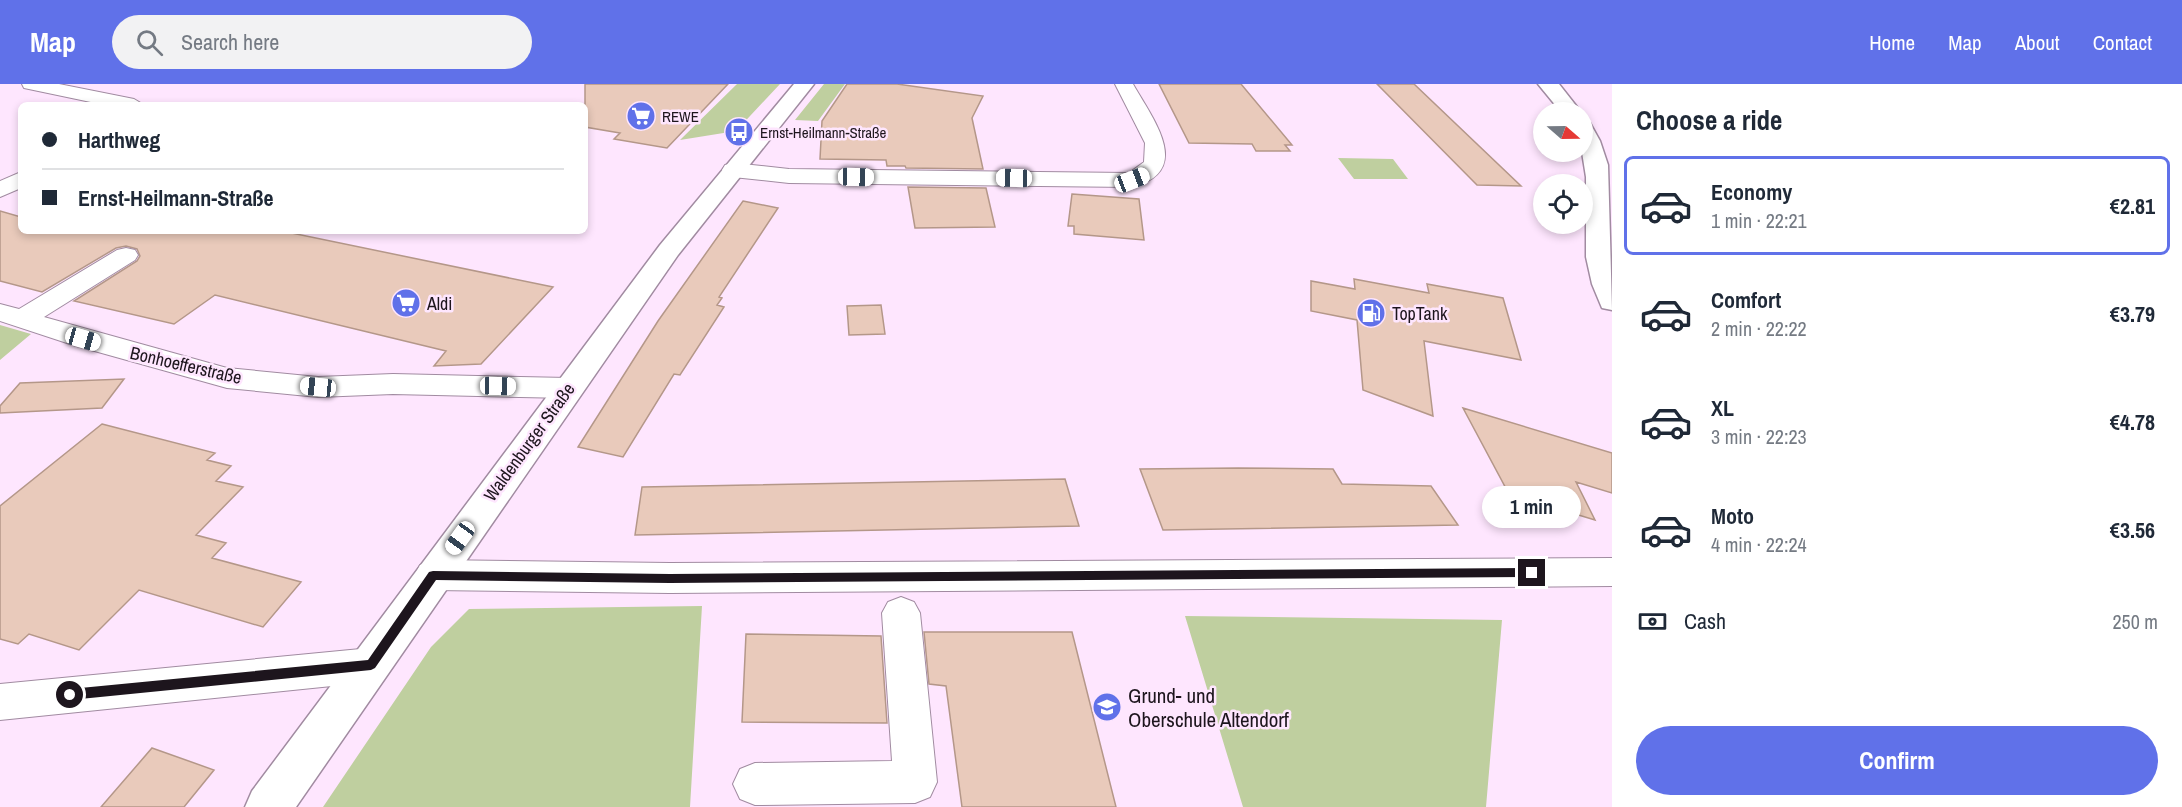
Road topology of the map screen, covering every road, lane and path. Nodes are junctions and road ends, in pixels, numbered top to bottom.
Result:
1 (31, 84) edge
2 (804, 84) edge
3 (1124, 84) edge
4 (1548, 84) edge
5 (119, 102) edge
6 (1563, 102) edge
7 (1593, 153) edge
8 (733, 170) junction
9 (18, 181) edge
10 (0, 190) edge
11 (126, 255) dead end
12 (1612, 302) edge
13 (12, 315) edge
14 (568, 388) junction
15 (1612, 572) edge
16 (433, 575) junction
17 (901, 613) dead end
18 (371, 664) junction
19 (0, 702) edge
20 (755, 784) dead end
21 (268, 807) edge

1 - 5 street
2 - 8 street, Waldenburger Straße
3 - 8 street
4 - 6 street
7 - 12 street
8 - 14 street, Waldenburger Straße
9 - 10 street
11 - 13 street, Bonhoefferstraße
13 - 14 street, Bonhoefferstraße
14 - 16 street, Waldenburger Straße
15 - 16 street
16 - 18 street, Waldenburger Straße
17 - 20 street
18 - 19 street
18 - 21 street, Waldenburger Straße

